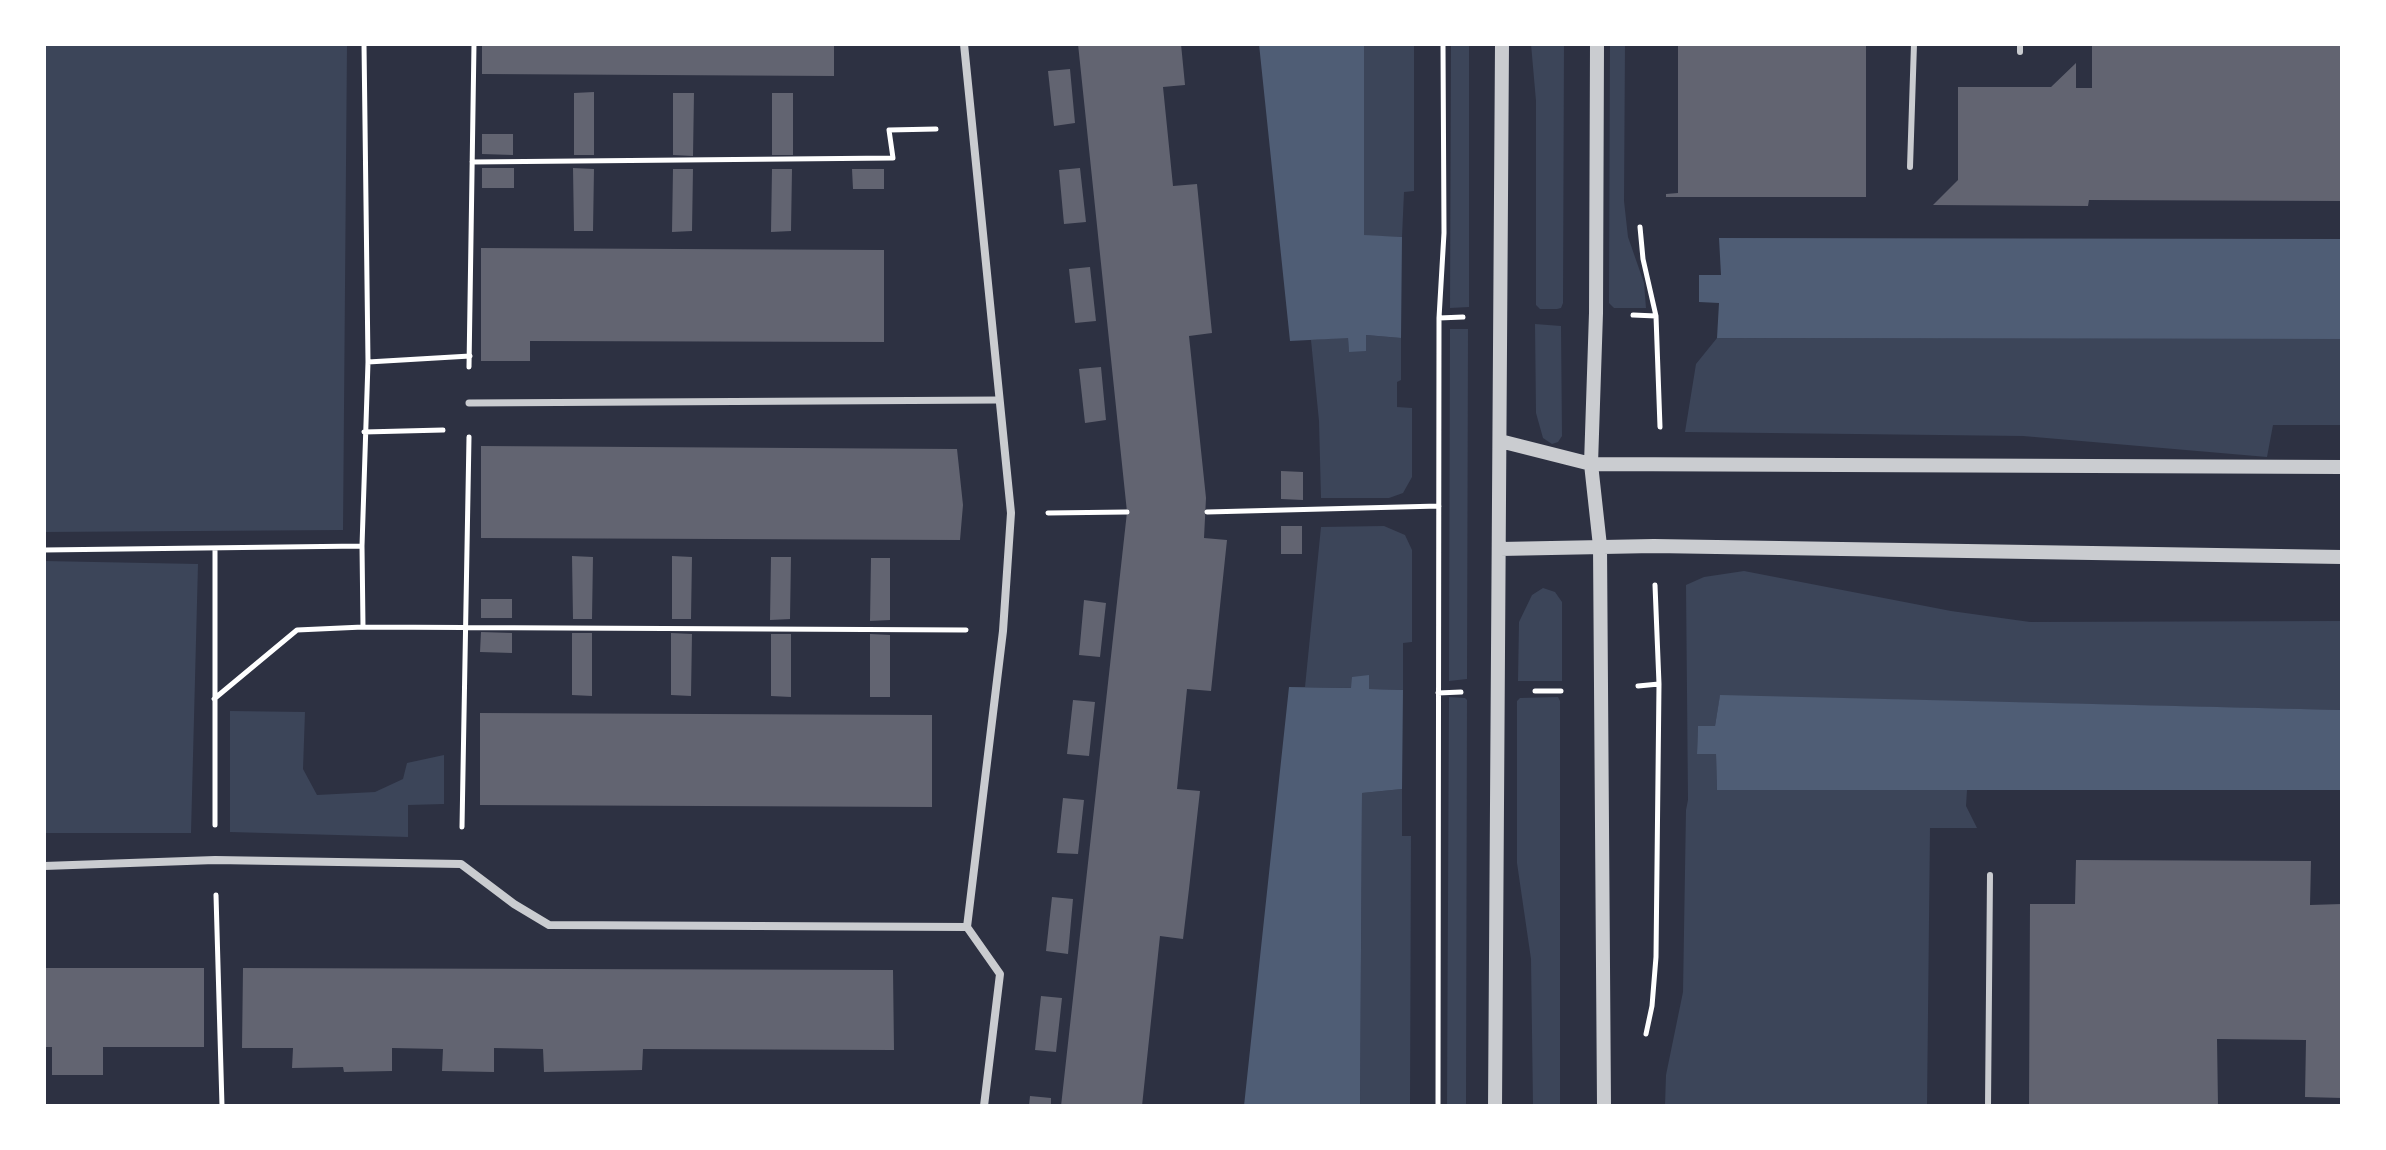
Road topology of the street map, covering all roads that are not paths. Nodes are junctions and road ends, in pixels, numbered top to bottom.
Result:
1 (964, 44) edge
2 (1502, 44) edge
3 (1597, 44) edge
4 (1914, 44) edge
5 (1910, 167) dead end
6 (999, 400) junction
7 (469, 403) road end
8 (1500, 441) junction
9 (1591, 464) junction
10 (2342, 467) edge
11 (1600, 546) junction
12 (1500, 549) junction
13 (2342, 557) edge
14 (44, 866) edge
15 (1990, 875) dead end
16 (967, 927) junction
17 (984, 1106) edge
18 (1495, 1106) edge
19 (1604, 1106) edge
20 (1988, 1106) edge

1 - 6 street
2 - 8 street
3 - 9 street
4 - 5 lane
6 - 7 street
6 - 16 street
8 - 9 street
8 - 12 street
9 - 10 street
9 - 11 street
11 - 12 street
11 - 13 street
11 - 19 street
12 - 18 street
14 - 16 street
15 - 20 lane
16 - 17 street

